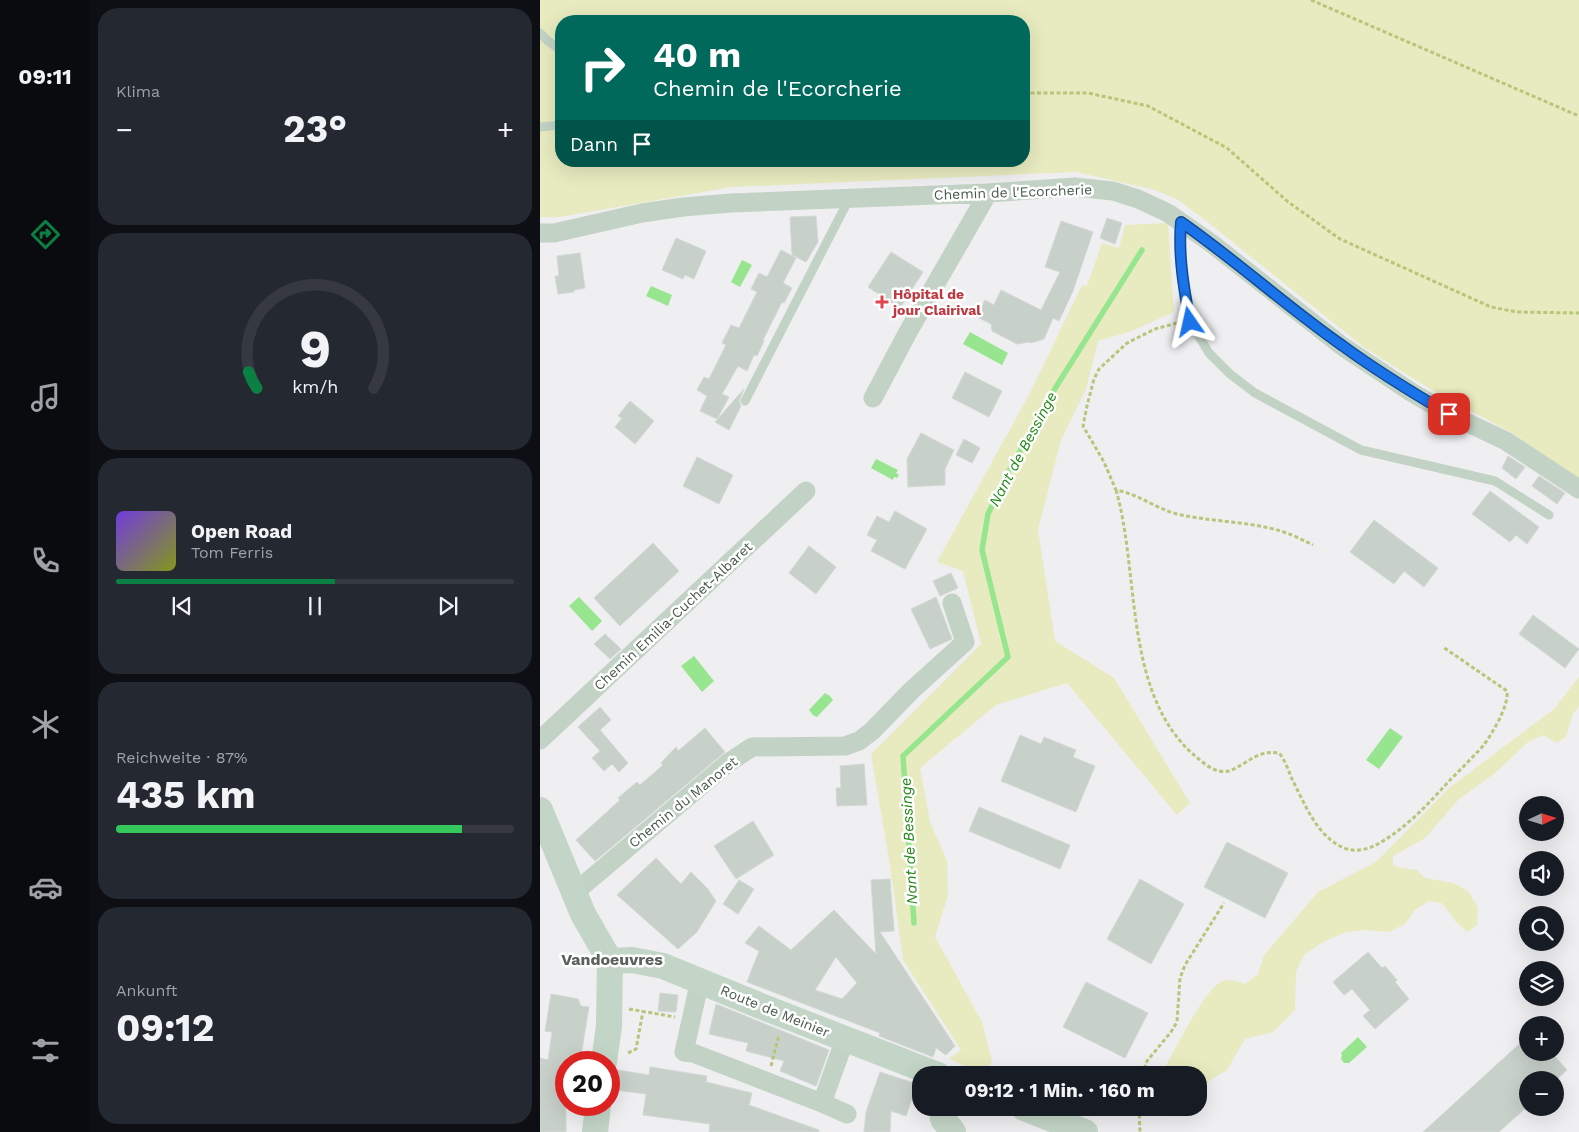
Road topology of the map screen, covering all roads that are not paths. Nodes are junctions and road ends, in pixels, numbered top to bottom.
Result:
1 (540, 33) edge
2 (555, 46) edge
3 (555, 126) edge
4 (540, 127) edge
5 (988, 193) junction
6 (849, 198) junction
7 (1181, 222) junction
8 (540, 233) edge
9 (873, 398) dead end
10 (745, 400) dead end
11 (1579, 489) edge
12 (806, 491) dead end
13 (1549, 515) dead end
14 (952, 603) dead end
15 (540, 740) edge
16 (541, 816) edge
17 (574, 893) junction
18 (610, 961) junction
19 (700, 980) junction
20 (846, 1039) junction
21 (613, 1051) edge
22 (915, 1066) edge
23 (822, 1103) junction
24 (847, 1114) dead end
25 (597, 1116) edge
26 (942, 1116) edge
27 (1044, 1116) edge
28 (595, 1132) edge
29 (953, 1132) edge
30 (1085, 1132) edge

1 - 2 lane
3 - 4 lane
5 - 6 street, Chemin de l'Ecorcherie
5 - 7 street, Chemin de l'Ecorcherie
5 - 9 street
6 - 8 street, Chemin de l'Ecorcherie
6 - 10 lane
7 - 11 street, Chemin de l'Ecorcherie
7 - 13 lane
12 - 15 street, Chemin Emilia-Cuchet-Albaret
14 - 17 street, Chemin du Manoret
16 - 17 street
17 - 18 street
18 - 19 street, Route de Meinier
18 - 21 street
19 - 20 street, Route de Meinier
19 - 23 street
20 - 22 street, Route de Meinier
20 - 23 street
23 - 24 street
25 - 28 street
26 - 29 street
27 - 30 street

